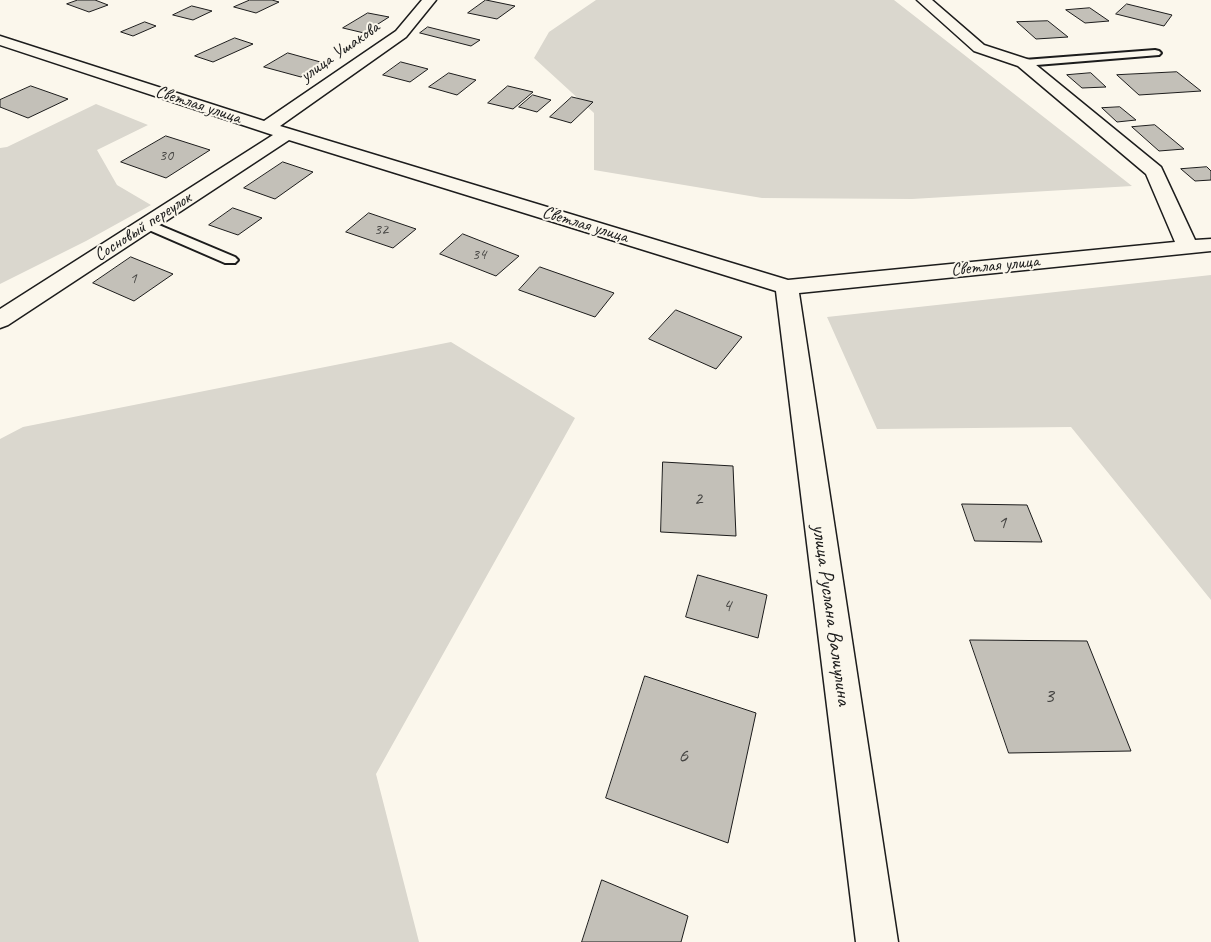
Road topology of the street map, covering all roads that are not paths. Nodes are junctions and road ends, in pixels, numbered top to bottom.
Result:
1 (429, 0) edge
2 (924, 0) edge
3 (0, 40) edge
4 (1155, 53) dead end
5 (1024, 63) junction
6 (266, 128) junction
7 (286, 134) junction
8 (147, 224) junction
9 (1211, 245) edge
10 (1188, 247) junction
11 (230, 260) dead end
12 (787, 287) junction
13 (0, 320) edge
14 (877, 942) edge

1 - 6 street, улица Ушакова
2 - 5 street
3 - 6 street, Светлая улица
4 - 5 lane
5 - 10 street
6 - 7 street, Светлая улица
7 - 8 street, Сосновый переулок
7 - 12 street, Светлая улица
8 - 11 lane
8 - 13 street, Сосновый переулок
9 - 10 street, Светлая улица
10 - 12 street, Светлая улица
12 - 14 street, улица Руслана Валиулина

